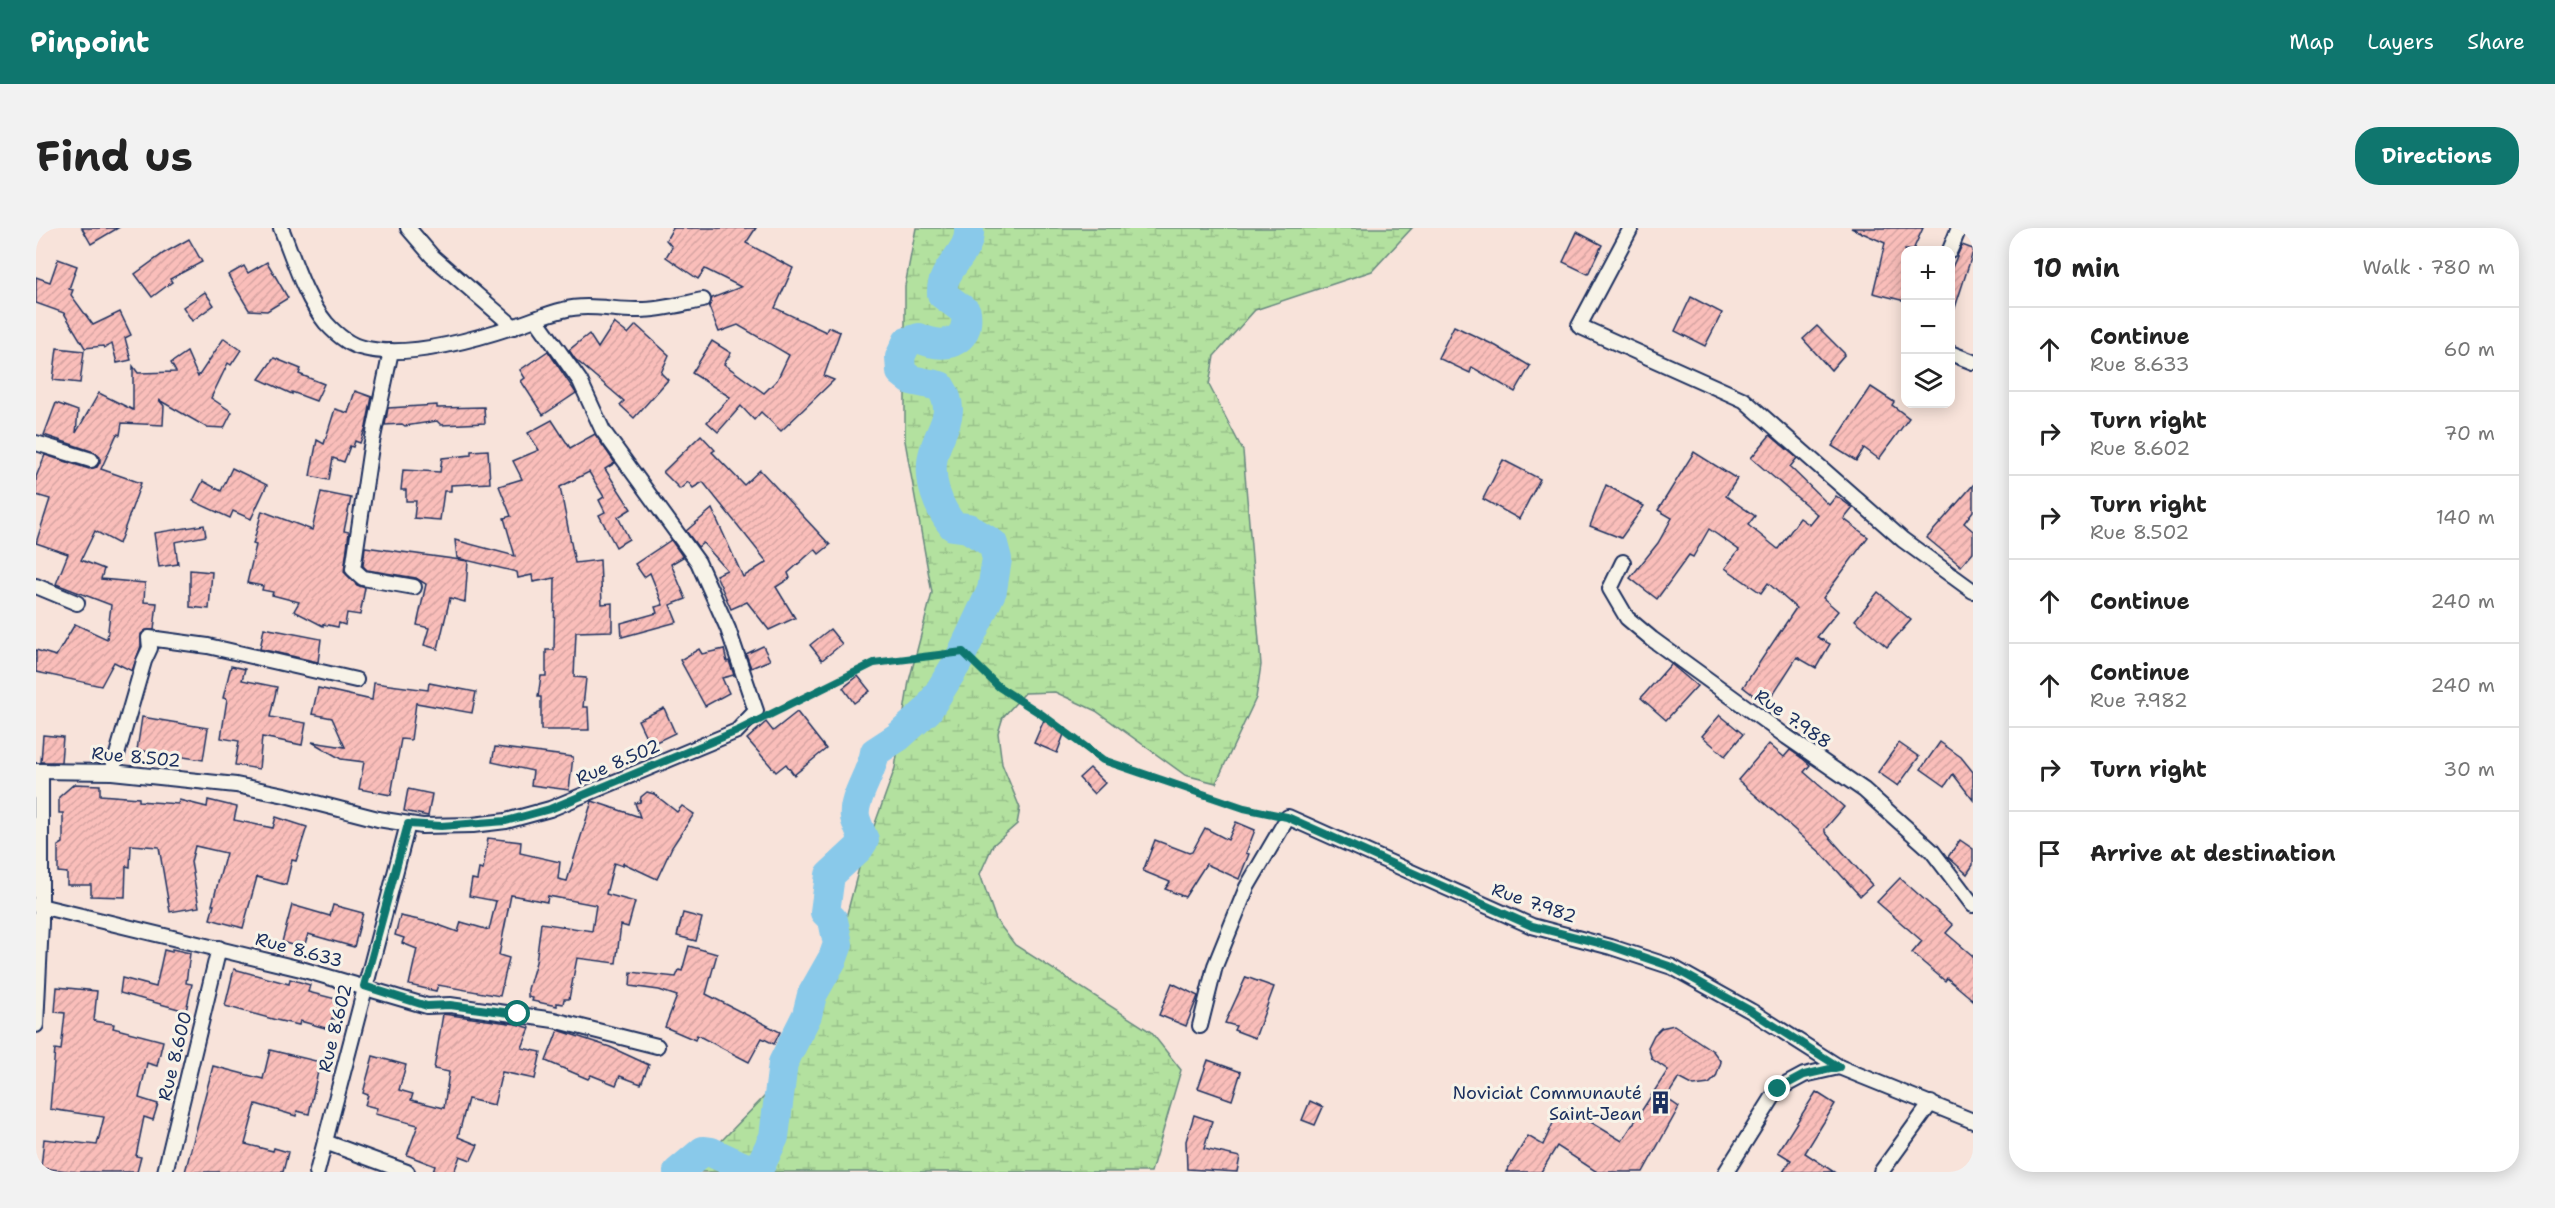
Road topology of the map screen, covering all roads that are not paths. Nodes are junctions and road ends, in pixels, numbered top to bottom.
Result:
1 (281, 228) edge
2 (408, 228) edge
3 (1630, 228) edge
4 (1959, 228) edge
5 (1952, 246) edge
6 (703, 300) dead end
7 (536, 319) junction
8 (514, 327) junction
9 (391, 351) junction
10 (1955, 354) edge
11 (1973, 362) edge
12 (36, 443) edge
13 (91, 460) dead end
14 (1623, 562) dead end
15 (36, 586) edge
16 (414, 586) dead end
17 (1973, 591) edge
18 (77, 603) dead end
19 (356, 680) dead end
20 (38, 771) edge
21 (112, 772) junction
22 (408, 824) junction
23 (39, 905) edge
24 (1973, 905) edge
25 (219, 948) junction
26 (364, 986) junction
27 (36, 1025) edge
28 (1200, 1026) dead end
29 (657, 1046) dead end
30 (1839, 1067) junction
31 (1931, 1103) junction
32 (1973, 1121) edge
33 (325, 1142) junction
34 (165, 1172) edge
35 (317, 1172) edge
36 (407, 1172) edge
37 (1726, 1172) edge
38 (1881, 1172) edge

1 - 9 street
2 - 8 street
3 - 17 street
4 - 5 street
6 - 7 street
7 - 8 street
7 - 22 street, Rue 8.502
8 - 9 street
9 - 16 street
10 - 11 street
12 - 13 street
14 - 24 street, Rue 7.988
15 - 18 street
19 - 21 street
20 - 21 street, Rue 8.502
20 - 23 street
21 - 22 street, Rue 8.502
22 - 26 street, Rue 8.602
23 - 25 street, Rue 8.633
23 - 27 street
25 - 26 street, Rue 8.633
25 - 34 street, Rue 8.600
26 - 29 street, Rue 8.633
26 - 33 street, Rue 8.602
28 - 30 street, Rue 7.982
30 - 31 street, Rue 7.982
30 - 37 street
31 - 32 street, Rue 7.982
31 - 38 street
33 - 35 street, Rue 8.602
33 - 36 street

